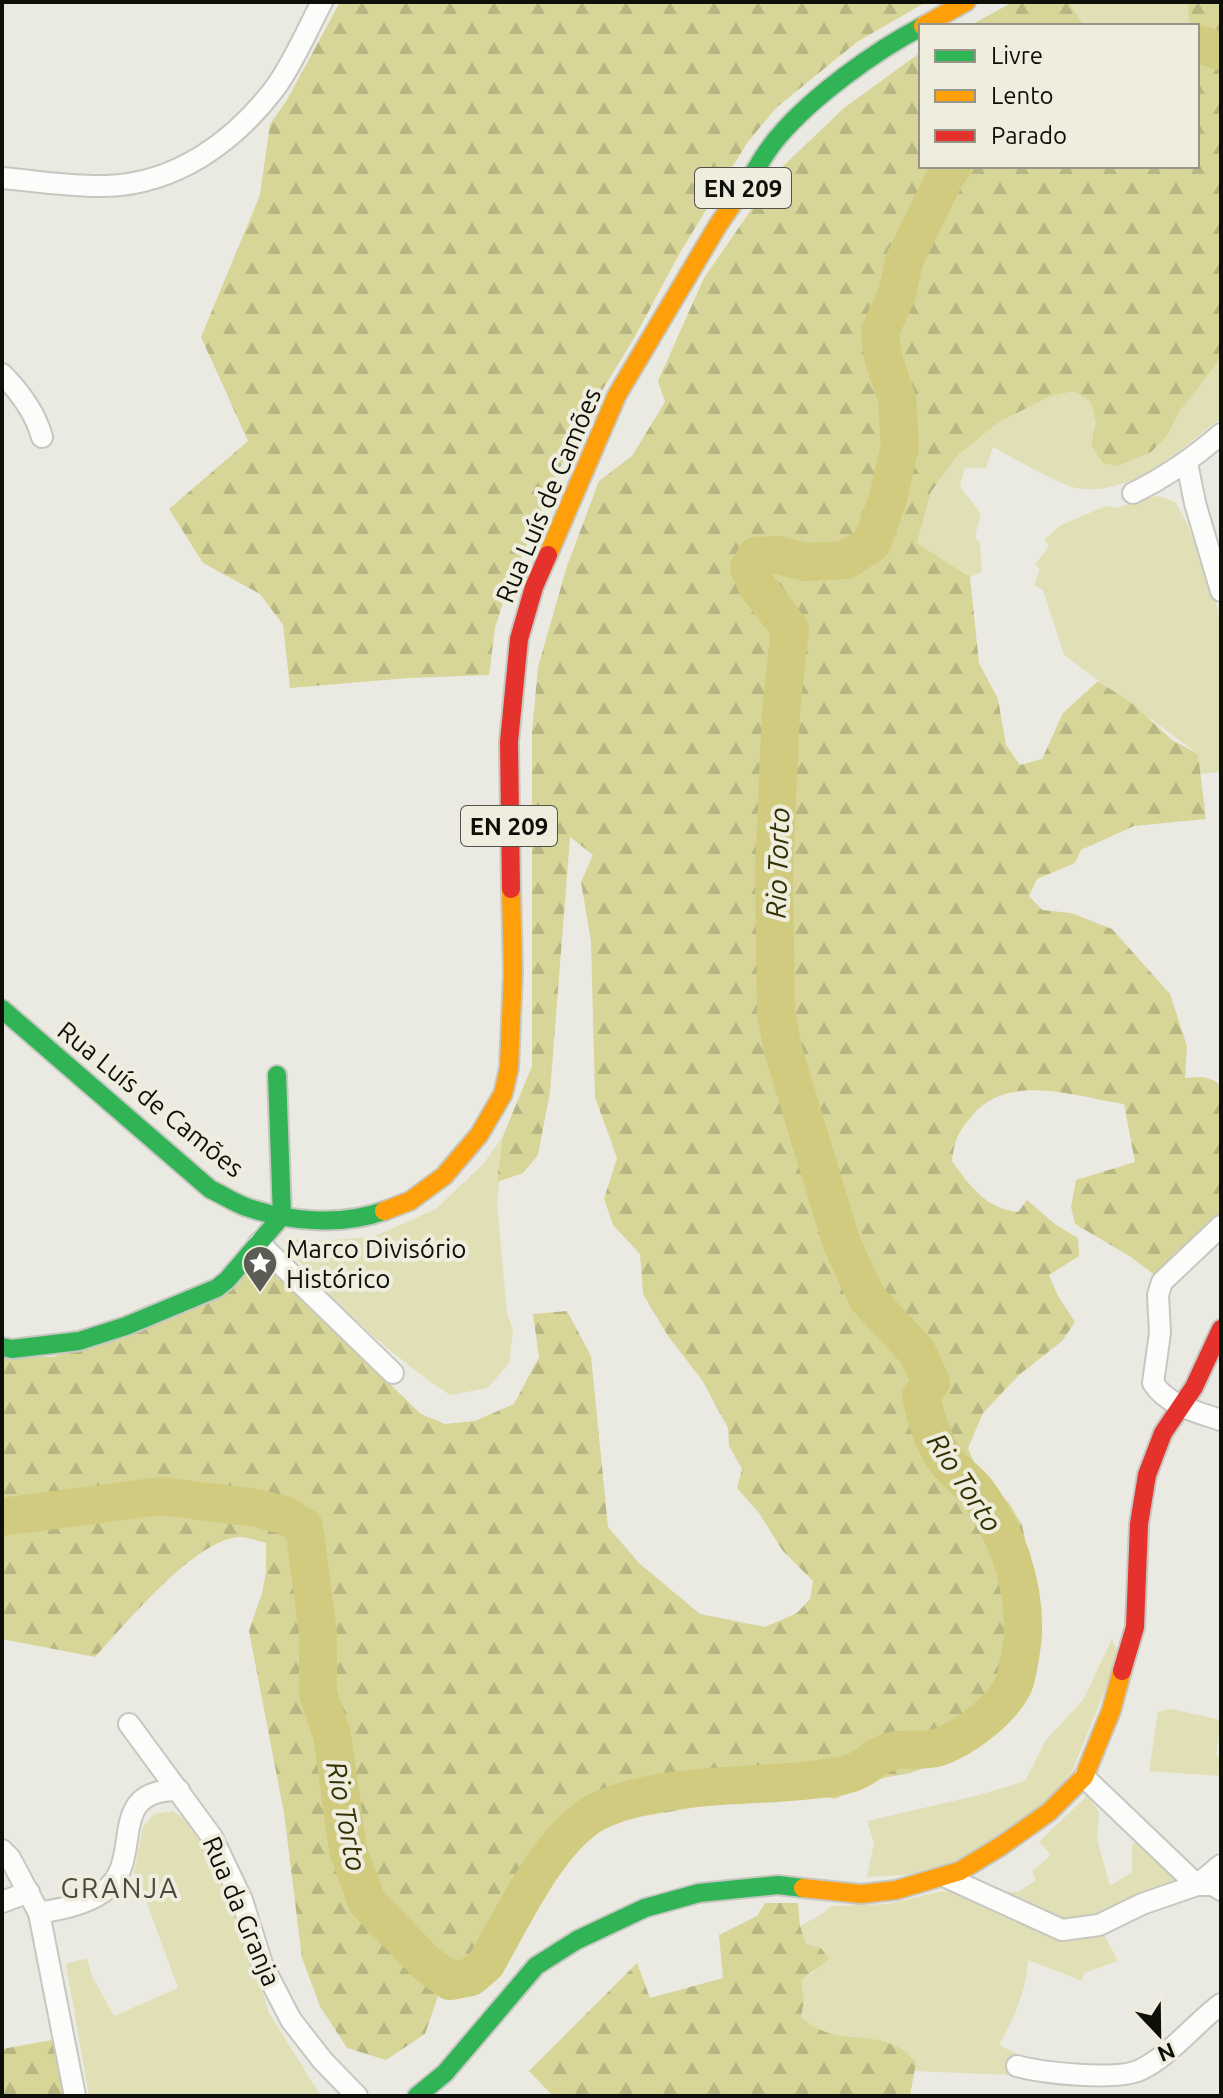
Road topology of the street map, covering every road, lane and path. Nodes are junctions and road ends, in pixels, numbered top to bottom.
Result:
1 (322, 2) edge
2 (966, 2) edge
3 (926, 24) edge
4 (919, 28) edge
5 (2, 178) edge
6 (2, 374) edge
7 (1221, 434) edge
8 (42, 437) dead end
9 (1187, 463) junction
10 (1133, 493) dead end
11 (1221, 591) edge
12 (2, 1009) edge
13 (277, 1075) dead end
14 (282, 1216) junction
15 (1221, 1226) edge
16 (259, 1243) junction
17 (1221, 1329) edge
18 (2, 1347) edge
19 (393, 1373) dead end
20 (1181, 1406) junction
21 (1221, 1420) edge
22 (129, 1724) dead end
23 (1084, 1777) junction
24 (179, 1790) junction
25 (2, 1850) edge
26 (1221, 1865) edge
27 (946, 1877) junction
28 (1197, 1885) junction
29 (1221, 1890) edge
30 (29, 1892) junction
31 (2, 1902) edge
32 (39, 1913) junction
33 (1221, 2004) edge
34 (1017, 2066) dead end
35 (75, 2096) edge
36 (357, 2096) edge
37 (417, 2096) edge

1 - 5 street
2 - 3 main road, Rua Luís de Camões / EN 209
4 - 14 main road, Rua Luís de Camões / EN 209
6 - 8 street
7 - 9 street
9 - 10 street
9 - 11 street
12 - 14 main road, Rua Luís de Camões / EN 209
13 - 14 main road
14 - 16 main road
15 - 20 street
16 - 18 main road
16 - 19 street
17 - 20 main road
20 - 21 street
20 - 23 main road
22 - 24 street, Rua da Granja
23 - 27 main road
23 - 28 street
24 - 32 street
24 - 36 street, Rua da Granja
25 - 30 street
26 - 28 street
27 - 28 street
27 - 37 main road
28 - 29 street
30 - 31 street
30 - 32 street
32 - 35 street
33 - 34 street

